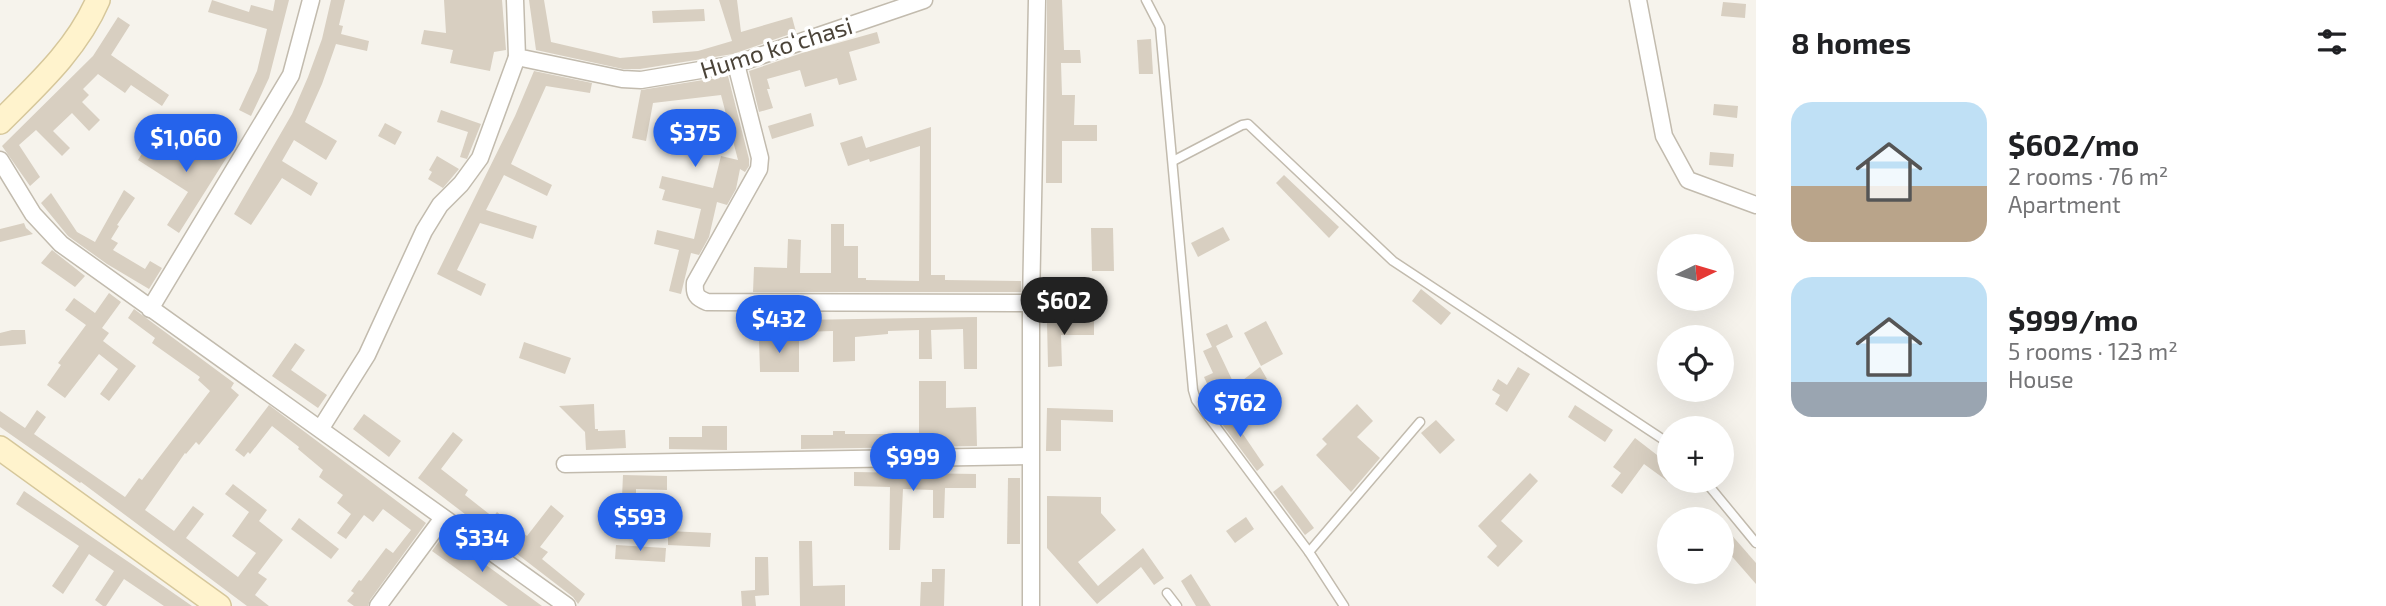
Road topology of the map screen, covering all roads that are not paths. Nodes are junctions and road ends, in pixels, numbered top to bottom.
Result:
1 (98, 0) edge
2 (311, 0) edge
3 (515, 0) edge
4 (924, 0) edge
5 (1037, 0) edge
6 (1146, 0) edge
7 (1638, 0) edge
8 (517, 57) junction
9 (736, 64) junction
10 (0, 121) edge
11 (0, 160) edge
12 (1173, 162) junction
13 (1756, 205) edge
14 (1031, 303) junction
15 (150, 309) junction
16 (1420, 422) dead end
17 (321, 428) junction
18 (1657, 435) edge
19 (0, 448) edge
20 (1030, 456) junction
21 (565, 464) dead end
22 (1715, 493) edge
23 (443, 518) junction
24 (1756, 543) edge
25 (1309, 552) junction
26 (1167, 593) dead end
27 (219, 606) edge
28 (378, 606) edge
29 (567, 606) edge
30 (1031, 606) edge
31 (1177, 606) edge
32 (1344, 606) edge

1 - 10 street
2 - 15 street
3 - 8 street
4 - 9 street, Humo koʻchasi
5 - 14 street
6 - 12 lane
7 - 13 street
8 - 9 street, Humo koʻchasi
8 - 17 street
9 - 14 street
11 - 15 street
12 - 18 lane
12 - 25 lane
14 - 20 street
15 - 17 street
16 - 25 lane
17 - 23 street
19 - 27 street
20 - 21 street
20 - 30 street
22 - 24 lane
23 - 28 street
23 - 29 street
25 - 32 lane
26 - 31 lane

